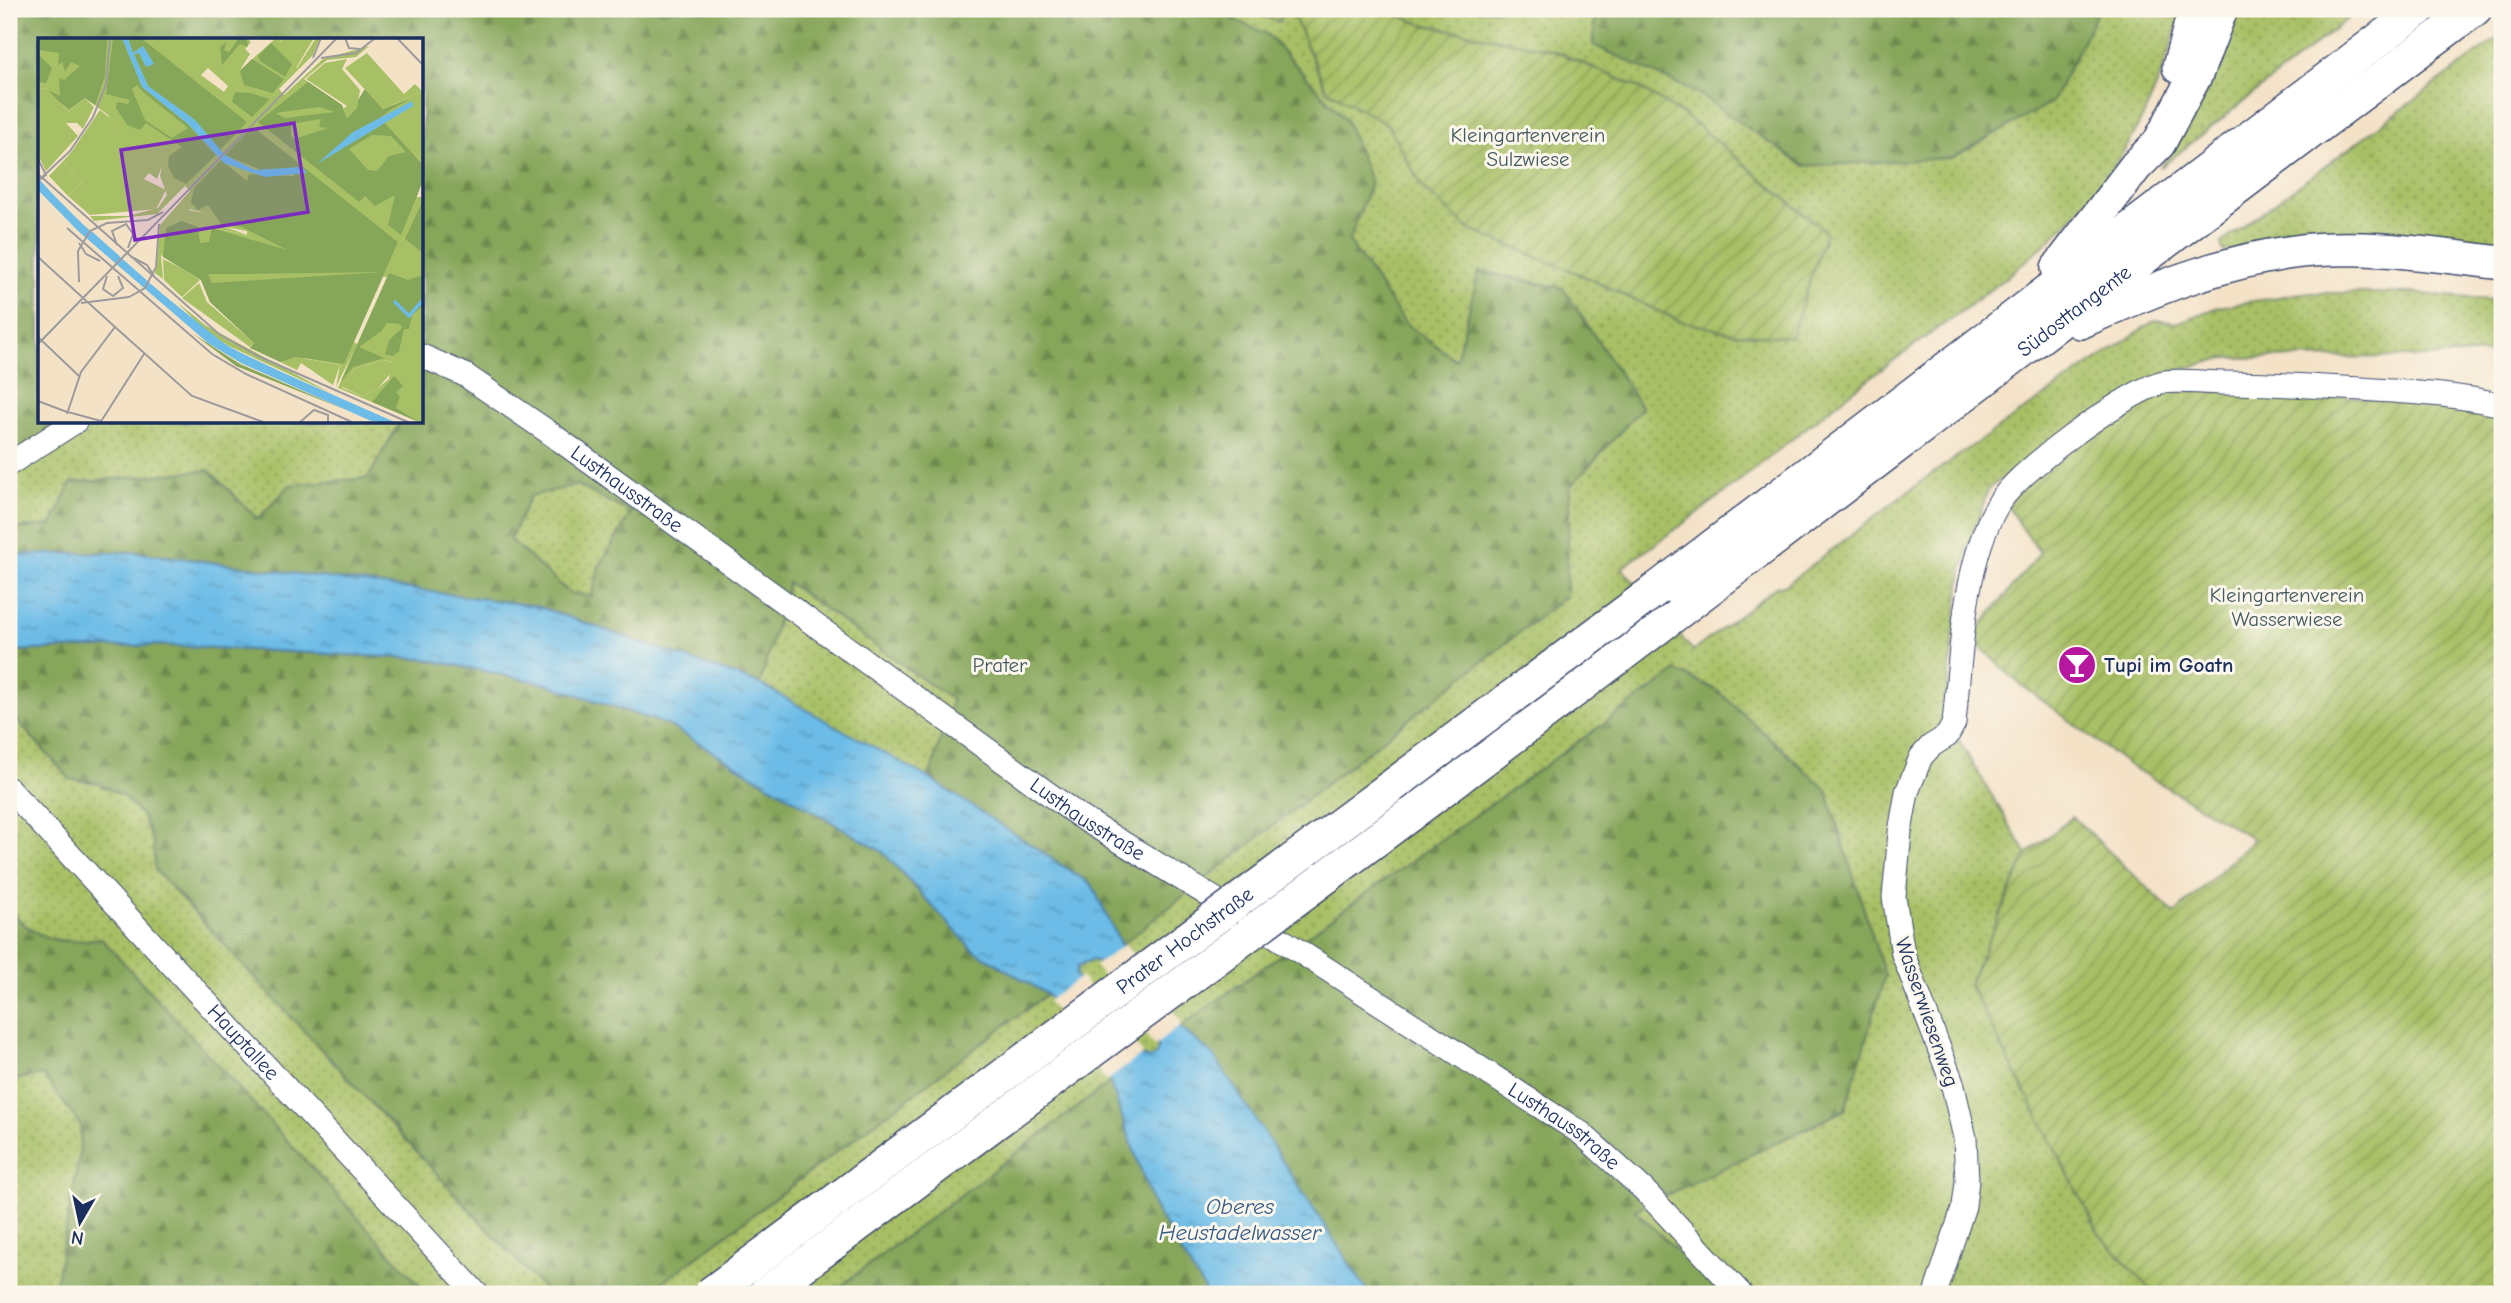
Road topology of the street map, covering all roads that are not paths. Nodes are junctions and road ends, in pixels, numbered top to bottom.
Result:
1 (2194, 9) edge
2 (2221, 9) edge
3 (2419, 9) edge
4 (2475, 9) edge
5 (2136, 166) junction
6 (2502, 263) edge
7 (2502, 284) edge
8 (2028, 306) junction
9 (2027, 347) junction
10 (424, 357) edge
11 (2502, 405) edge
12 (72, 424) edge
13 (9, 464) edge
14 (1658, 588) joint
15 (1678, 614) joint
16 (9, 789) edge
17 (477, 1294) edge
18 (710, 1294) edge
19 (765, 1294) edge
20 (1741, 1294) edge
21 (1936, 1294) edge

1 - 5 highway
2 - 5 highway
3 - 8 highway, Südosttangente
4 - 9 highway, Südosttangente
5 - 8 highway
6 - 9 highway
7 - 9 highway
8 - 14 highway, Südosttangente
9 - 15 highway, Südosttangente
10 - 20 street, Lusthausstraße
11 - 21 street, Wasserwiesenweg
12 - 13 street
14 - 18 highway, Prater Hochstraße, bridge
15 - 19 highway, Prater Hochstraße, bridge
16 - 17 street, Hauptallee

